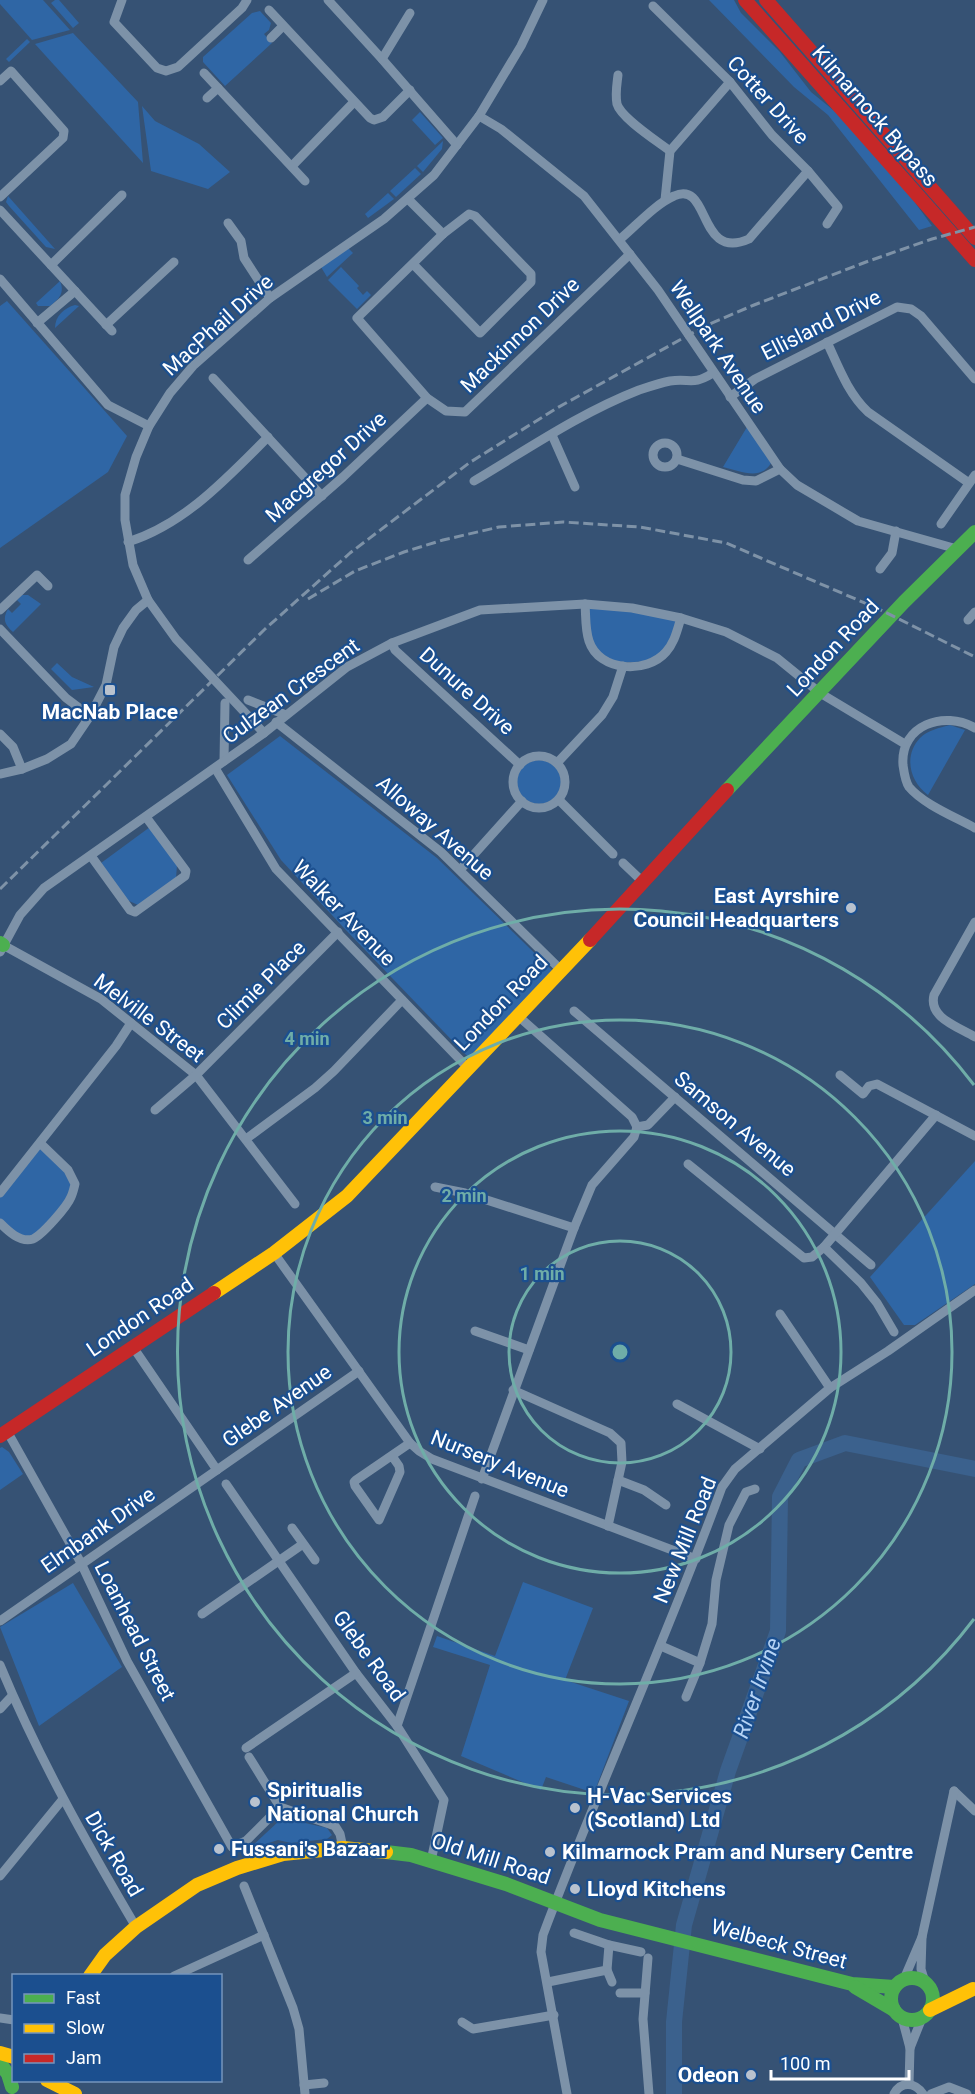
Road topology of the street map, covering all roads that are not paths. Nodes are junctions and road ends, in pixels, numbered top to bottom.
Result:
1 (122, 0) edge
2 (247, 0) edge
3 (543, 0) edge
4 (745, 0) edge
5 (766, 0) edge
6 (331, 1) edge
7 (653, 6) dead end
8 (269, 10) dead end
9 (410, 13) dead end
10 (283, 26) junction
11 (271, 38) dead end
12 (382, 59) junction
13 (204, 73) dead end
14 (618, 75) dead end
15 (0, 81) edge
16 (730, 82) junction
17 (218, 88) junction
18 (410, 90) junction
19 (207, 98) dead end
20 (354, 102) junction
21 (479, 116) junction
22 (457, 145) junction
23 (670, 151) junction
24 (292, 166) junction
25 (808, 171) junction
26 (305, 181) dead end
27 (122, 195) dead end
28 (0, 196) edge
29 (408, 199) junction
30 (665, 200) junction
31 (0, 210) edge
32 (228, 224) dead end
33 (827, 224) dead end
34 (443, 234) junction
35 (975, 238) edge
36 (620, 240) junction
37 (630, 254) junction
38 (975, 260) edge
39 (174, 262) dead end
40 (413, 264) junction
41 (51, 265) junction
42 (1, 283) edge
43 (75, 291) junction
44 (270, 298) junction
45 (38, 323) junction
46 (827, 342) junction
47 (713, 372) junction
48 (213, 378) dead end
49 (975, 379) edge
50 (730, 397) junction
51 (427, 398) junction
52 (149, 426) junction
53 (552, 435) junction
54 (268, 437) junction
55 (677, 459) dead end
56 (780, 469) junction
57 (972, 479) edge
58 (474, 481) dead end
59 (575, 487) dead end
60 (322, 496) junction
61 (941, 524) dead end
62 (896, 531) junction
63 (975, 532) edge
64 (128, 542) junction
65 (957, 549) junction
66 (248, 560) dead end
67 (880, 569) dead end
68 (48, 586) dead end
69 (148, 600) junction
70 (585, 604) junction
71 (0, 610) edge
72 (975, 612) edge
73 (681, 618) junction
74 (968, 620) dead end
75 (0, 629) edge
76 (392, 643) junction
77 (623, 666) junction
78 (820, 693) junction
79 (248, 700) dead end
80 (225, 703) dead end
81 (286, 715) junction
82 (90, 716) junction
83 (276, 722) junction
84 (975, 728) edge
85 (264, 733) junction
86 (0, 734) edge
87 (906, 744) junction
88 (224, 761) junction
89 (557, 763) junction
90 (520, 765) junction
91 (214, 768) junction
92 (22, 769) junction
93 (0, 774) edge
94 (559, 800) junction
95 (522, 801) junction
96 (146, 817) junction
97 (975, 828) edge
98 (614, 855) dead end
99 (91, 856) junction
100 (623, 863) dead end
101 (460, 870) junction
102 (643, 882) junction
103 (975, 922) edge
104 (338, 932) junction
105 (1, 947) edge
106 (562, 971) junction
107 (402, 1000) junction
108 (574, 1011) dead end
109 (518, 1016) junction
110 (131, 1023) junction
111 (975, 1037) edge
112 (468, 1068) junction
113 (196, 1075) junction
114 (840, 1075) dead end
115 (675, 1097) junction
116 (155, 1110) dead end
117 (936, 1115) junction
118 (637, 1127) junction
119 (975, 1136) edge
120 (246, 1139) junction
121 (40, 1143) junction
122 (688, 1164) dead end
123 (435, 1187) dead end
124 (0, 1193) edge
125 (295, 1204) dead end
126 (0, 1223) edge
127 (574, 1228) junction
128 (836, 1234) junction
129 (824, 1247) junction
130 (274, 1253) junction
131 (871, 1265) dead end
132 (975, 1290) edge
133 (780, 1314) dead end
134 (476, 1331) dead end
135 (894, 1332) dead end
136 (133, 1347) junction
137 (529, 1350) junction
138 (359, 1371) junction
139 (830, 1388) junction
140 (513, 1390) junction
141 (677, 1404) dead end
142 (3, 1434) edge
143 (410, 1443) junction
144 (760, 1449) junction
145 (392, 1456) junction
146 (217, 1470) junction
147 (482, 1479) junction
148 (618, 1480) junction
149 (226, 1484) dead end
150 (755, 1489) dead end
151 (476, 1496) dead end
152 (666, 1505) dead end
153 (608, 1526) junction
154 (292, 1528) dead end
155 (303, 1544) junction
156 (696, 1559) junction
157 (280, 1560) junction
158 (315, 1560) dead end
159 (81, 1563) junction
160 (202, 1614) dead end
161 (0, 1621) edge
162 (661, 1646) junction
163 (700, 1663) junction
164 (0, 1665) edge
165 (357, 1673) junction
166 (12, 1696) junction
167 (686, 1696) dead end
168 (0, 1709) edge
169 (397, 1726) junction
170 (63, 1799) junction
171 (280, 1807) junction
172 (975, 1810) edge
173 (343, 1848) junction
174 (431, 1862) junction
175 (0, 1876) edge
176 (244, 1886) dead end
177 (555, 1903) junction
178 (136, 1927) junction
179 (574, 1933) dead end
180 (264, 1935) junction
181 (922, 1937) junction
182 (609, 1945) junction
183 (607, 1970) junction
184 (91, 1974) edge
185 (178, 1974) edge
186 (548, 1982) junction
187 (612, 1982) dead end
188 (899, 1983) junction
189 (852, 1984) junction
190 (928, 1985) junction
191 (974, 1989) edge
192 (620, 1993) dead end
193 (645, 1993) junction
194 (898, 2014) junction
195 (926, 2014) junction
196 (554, 2015) junction
197 (462, 2022) dead end
198 (910, 2048) junction
199 (0, 2063) edge
200 (52, 2082) edge
201 (324, 2083) dead end
202 (909, 2084) junction
203 (12, 2087) edge
204 (305, 2090) edge
205 (75, 2094) edge
206 (567, 2094) edge
207 (649, 2094) edge
208 (894, 2094) edge
209 (923, 2094) edge
210 (931, 2094) edge
211 (967, 2094) edge

1 - 2 street
3 - 21 street, MacPhail Drive
4 - 38 main road, Kilmarnock Bypass
5 - 35 main road, Kilmarnock Bypass
6 - 12 street
7 - 16 street, Cotter Drive
8 - 10 street
9 - 12 street
10 - 11 street
10 - 20 street
12 - 18 street
13 - 17 street
14 - 23 street
15 - 28 street
16 - 23 street
16 - 25 street, Cotter Drive
17 - 19 street
17 - 24 street
18 - 20 street
18 - 22 street
20 - 24 street
21 - 22 street, MacPhail Drive
21 - 36 street, Wellpark Avenue
22 - 29 street, MacPhail Drive
23 - 30 street
24 - 26 street
25 - 30 street
25 - 33 street, Cotter Drive
27 - 41 street
29 - 34 street
29 - 44 street, MacPhail Drive
30 - 36 street
31 - 41 street
32 - 44 street
34 - 40 street
34 - 40 street
36 - 37 street, Wellpark Avenue
37 - 47 street, Wellpark Avenue
37 - 51 street, Mackinnon Drive
39 - 43 street
40 - 51 street
41 - 43 street
42 - 45 street
43 - 45 street
44 - 52 street, MacPhail Drive
45 - 52 street
46 - 49 street, Ellisland Drive
46 - 50 street, Ellisland Drive
46 - 57 street
47 - 50 street, Wellpark Avenue
47 - 53 street
48 - 54 street
50 - 56 street, Wellpark Avenue
51 - 60 street, Macgregor Drive
52 - 64 street, MacPhail Drive
53 - 58 street
53 - 59 street
54 - 60 street
54 - 64 street
55 - 56 street
56 - 62 street, Wellpark Avenue
57 - 61 street
60 - 66 street, Macgregor Drive
62 - 65 street, Wellpark Avenue
62 - 67 street
63 - 65 main road, London Road
64 - 69 street, MacPhail Drive
65 - 78 main road, London Road
68 - 71 street
69 - 82 street
69 - 85 street, MacPhail Drive
70 - 73 street, Culzean Crescent
70 - 76 street, Culzean Crescent
70 - 77 street
72 - 74 street
73 - 77 street
73 - 78 street, Culzean Crescent
75 - 82 street
76 - 81 street, Culzean Crescent
76 - 90 street, Dunure Drive
77 - 89 street
78 - 87 street, Culzean Crescent
78 - 102 main road, London Road
79 - 81 street
80 - 88 street
81 - 83 street, Culzean Crescent
82 - 92 street
83 - 85 street, Culzean Crescent
83 - 101 street, Alloway Avenue
84 - 87 street
85 - 88 street, Culzean Crescent
86 - 92 street
87 - 97 street
88 - 91 street, Culzean Crescent
89 - 90 street
89 - 94 street
90 - 95 street
91 - 96 street, Culzean Crescent
91 - 104 street, Walker Avenue
92 - 93 street
94 - 95 street
94 - 98 street
95 - 101 street
96 - 99 street, Culzean Crescent
96 - 99 street
99 - 105 street, Culzean Crescent
100 - 102 street
101 - 106 street, Alloway Avenue
102 - 106 main road, London Road
103 - 111 street
104 - 107 street, Walker Avenue
104 - 113 street, Climie Place
105 - 110 street, Melville Street
106 - 109 main road, London Road
107 - 112 street, Walker Avenue
107 - 120 street
108 - 115 street, Samson Avenue
109 - 112 main road, London Road
109 - 118 street
110 - 113 street, Melville Street
110 - 121 street
112 - 130 main road, London Road
113 - 116 street, Climie Place
113 - 120 street, Melville Street
114 - 117 street
115 - 118 street
115 - 128 street, Samson Avenue
117 - 119 street
117 - 128 street
118 - 127 street
120 - 125 street, Melville Street
121 - 124 street
121 - 126 street
122 - 129 street
123 - 127 street
127 - 137 street
128 - 129 street
128 - 131 street, Samson Avenue
129 - 135 street
130 - 136 main road, London Road
130 - 138 street, Nursery Avenue
132 - 139 street, New Mill Road
133 - 139 street
134 - 137 street
136 - 142 main road, London Road
136 - 146 street
137 - 140 street
138 - 143 street, Nursery Avenue
138 - 146 street, Glebe Avenue
139 - 144 street, New Mill Road
140 - 147 street
140 - 148 street
141 - 144 street
142 - 159 street, Loanhead Street
143 - 145 street
143 - 147 street, Nursery Avenue
144 - 156 street, New Mill Road
145 - 145 street
146 - 159 street, Elmbank Drive
147 - 153 street, Nursery Avenue
148 - 152 street
148 - 153 street
149 - 157 street, Glebe Road
150 - 163 street
151 - 169 street
153 - 156 street, Nursery Avenue
154 - 155 street
155 - 157 street
155 - 158 street
156 - 162 street, New Mill Road
157 - 160 street
157 - 165 street, Glebe Road
159 - 161 street, Elmbank Drive
159 - 171 street, Loanhead Street
162 - 163 street
162 - 177 street, New Mill Road
163 - 167 street
164 - 166 street, Dick Road
165 - 169 street, Glebe Road
165 - 171 street
166 - 168 street
166 - 170 street, Dick Road
169 - 174 street, Glebe Road
170 - 175 street
170 - 178 street, Dick Road
171 - 173 street
172 - 181 street
173 - 174 main road, Old Mill Road
173 - 178 main road, Old Mill Road
174 - 177 main road, Old Mill Road
176 - 180 street
177 - 186 street, New Mill Road
177 - 189 main road, Welbeck Street
178 - 184 main road, Old Mill Road
179 - 182 street
180 - 185 street
180 - 204 street
181 - 188 street
181 - 190 street
182 - 183 street
182 - 193 street
183 - 186 street
183 - 187 street
186 - 196 street, New Mill Road
188 - 189 main road, Welbeck Street
188 - 190 main road
188 - 194 main road
189 - 194 main road, Welbeck Street
190 - 191 main road
190 - 195 main road
191 - 195 main road
192 - 193 street
193 - 207 street
194 - 195 main road
194 - 198 street
195 - 198 street
196 - 197 street
196 - 206 street, New Mill Road
198 - 202 street
199 - 203 main road
200 - 205 main road
201 - 204 street
202 - 208 street
202 - 209 street
210 - 211 street

